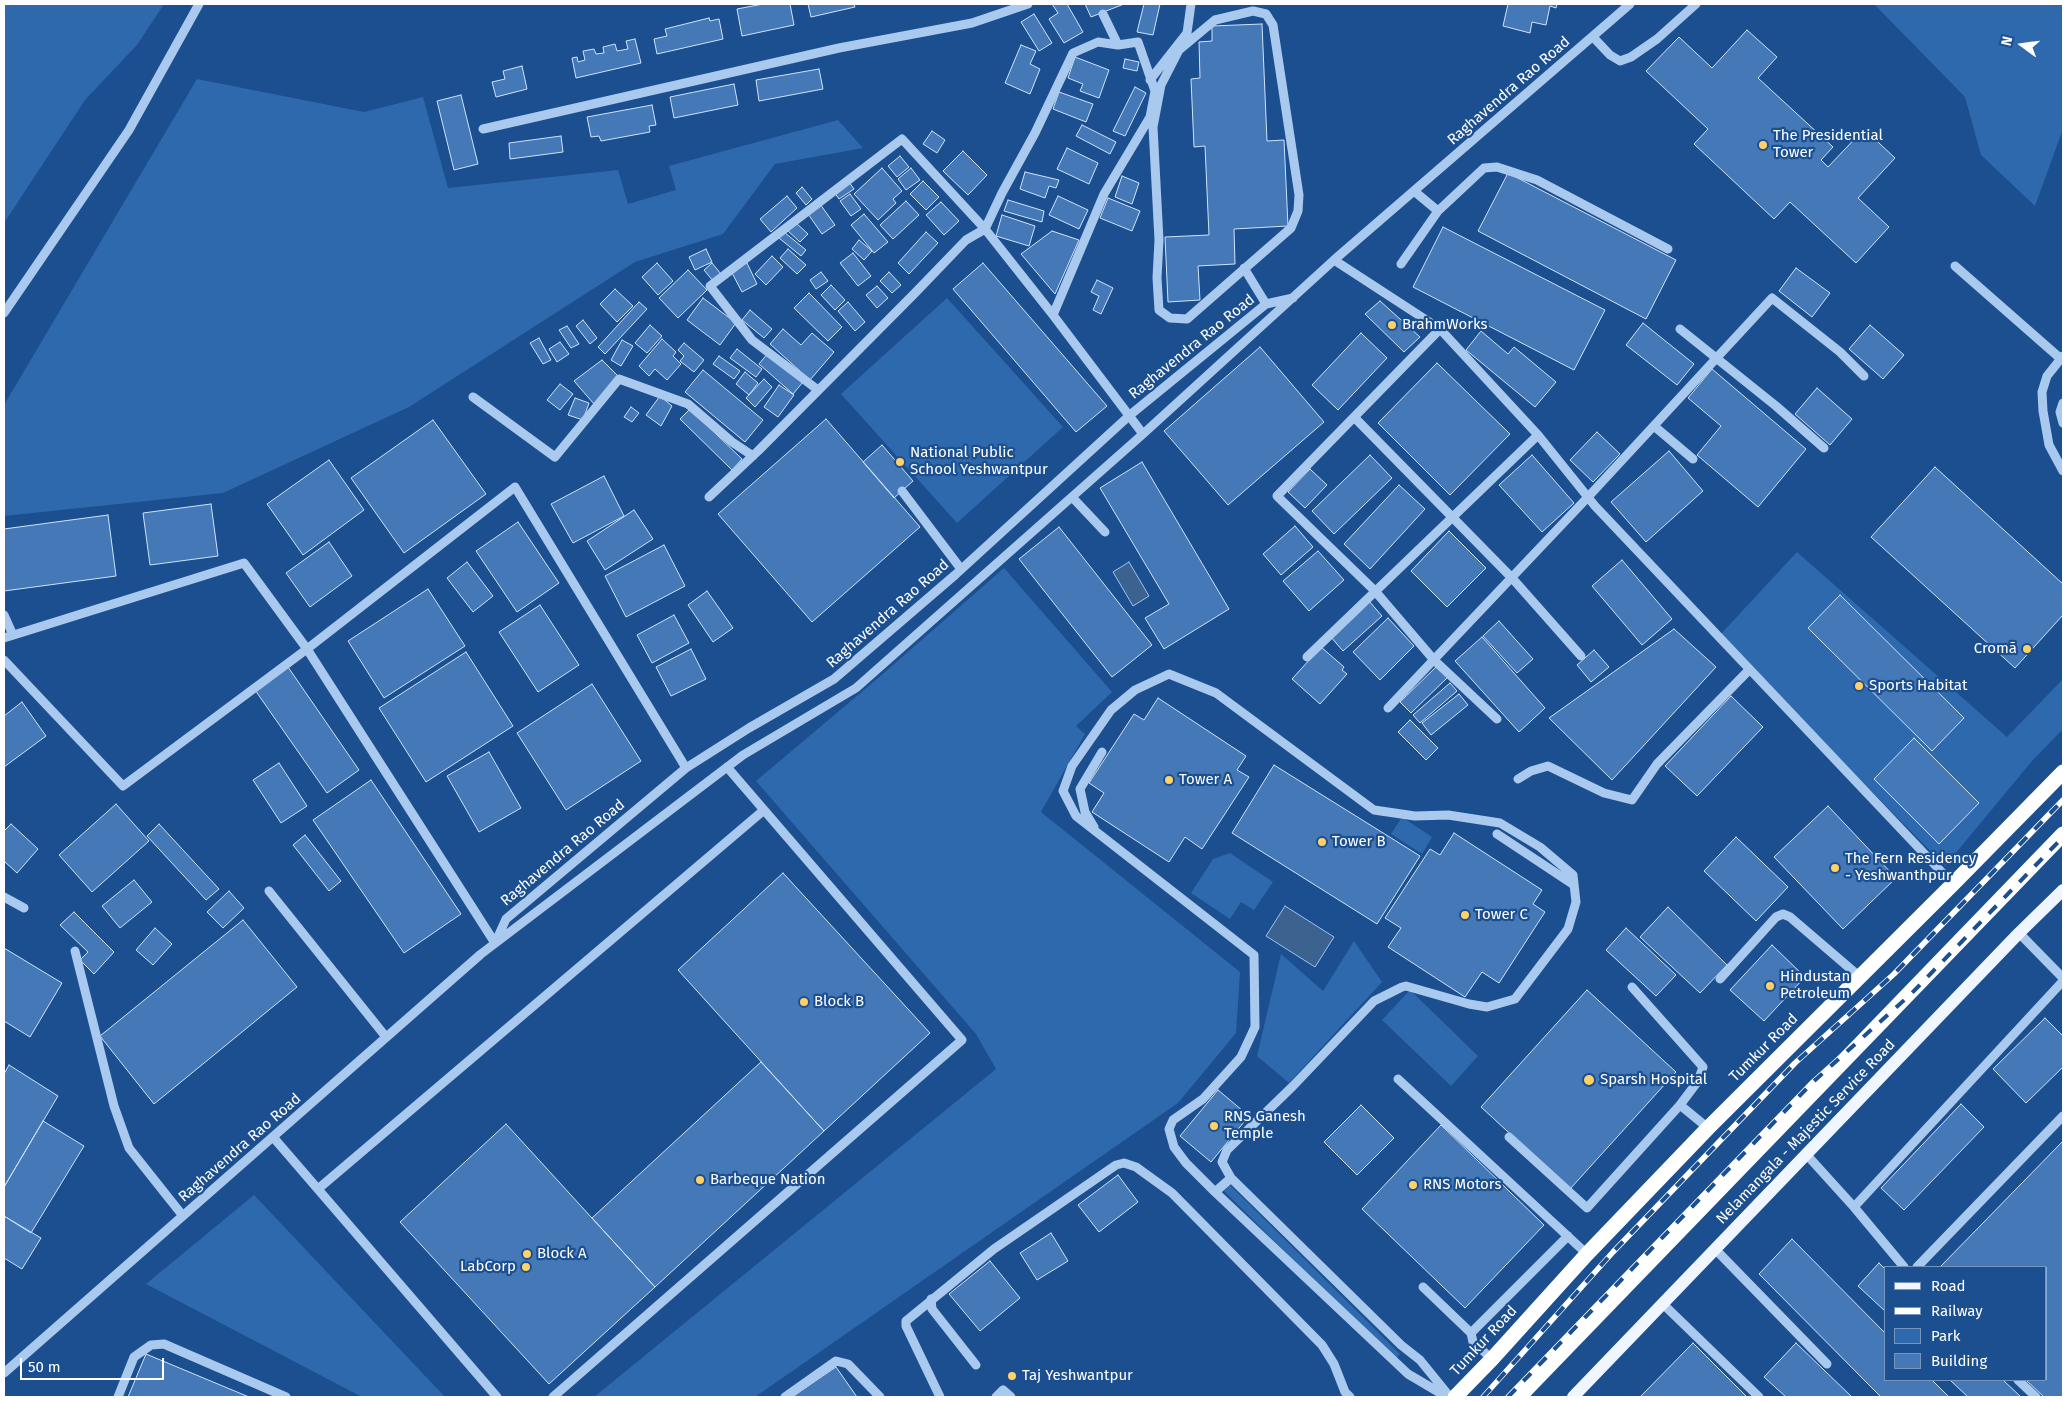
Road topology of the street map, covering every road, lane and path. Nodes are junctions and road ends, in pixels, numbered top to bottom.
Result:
1 (191, 4) edge
2 (199, 4) edge
3 (1028, 4) edge
4 (1192, 4) edge
5 (1630, 4) edge
6 (1696, 4) edge
7 (1103, 14) dead end
8 (190, 23) junction
9 (1593, 36) junction
10 (1118, 45) junction
11 (1150, 80) junction
12 (483, 129) dead end
13 (1414, 191) junction
14 (1438, 211) junction
15 (985, 229) junction
16 (1668, 249) dead end
17 (1334, 260) junction
18 (1401, 264) dead end
19 (1955, 266) dead end
20 (1244, 268) junction
21 (1293, 298) junction
22 (1266, 304) junction
23 (4, 313) edge
24 (1053, 315) junction
25 (1440, 329) junction
26 (1680, 329) dead end
27 (1717, 357) junction
28 (2062, 358) edge
29 (1864, 376) dead end
30 (818, 390) junction
31 (473, 397) dead end
32 (2063, 403) edge
33 (1130, 415) junction
34 (1354, 417) junction
35 (2063, 423) edge
36 (1654, 426) junction
37 (1142, 434) junction
38 (1538, 434) junction
39 (1824, 448) dead end
40 (752, 456) junction
41 (1693, 459) dead end
42 (2063, 471) edge
43 (902, 491) dead end
44 (710, 497) dead end
45 (1072, 497) junction
46 (1588, 497) junction
47 (1453, 518) junction
48 (1105, 532) dead end
49 (961, 569) junction
50 (1512, 578) junction
51 (1375, 590) junction
52 (4, 615) edge
53 (13, 635) junction
54 (4, 638) edge
55 (307, 649) junction
56 (1581, 656) dead end
57 (1307, 657) dead end
58 (4, 660) edge
59 (1434, 660) junction
60 (1749, 670) junction
61 (1388, 708) dead end
62 (1497, 719) dead end
63 (1102, 752) dead end
64 (727, 767) junction
65 (686, 768) junction
66 (2062, 777) edge
67 (1518, 779) dead end
68 (764, 810) junction
69 (1096, 832) junction
70 (1497, 834) dead end
71 (2063, 834) edge
72 (1954, 884) junction
73 (1574, 885) junction
74 (2063, 890) edge
75 (269, 892) dead end
76 (4, 896) edge
77 (24, 908) dead end
78 (2019, 933) junction
79 (495, 943) junction
80 (75, 951) dead end
81 (1860, 977) junction
82 (1720, 978) dead end
83 (2063, 980) edge
84 (1632, 987) dead end
85 (386, 1037) junction
86 (1398, 1079) dead end
87 (1680, 1105) junction
88 (2063, 1116) edge
89 (1708, 1128) junction
90 (273, 1137) junction
91 (1510, 1137) dead end
92 (1806, 1154) junction
93 (1232, 1178) junction
94 (318, 1189) junction
95 (1216, 1192) junction
96 (1854, 1207) junction
97 (183, 1216) junction
98 (1568, 1236) junction
99 (1715, 1249) junction
100 (1587, 1254) junction
101 (1903, 1266) edge
102 (1918, 1266) edge
103 (1423, 1287) dead end
104 (931, 1299) junction
105 (1663, 1304) junction
106 (1471, 1333) junction
107 (1492, 1359) junction
108 (1827, 1364) dead end
109 (976, 1365) dead end
110 (4, 1373) edge
111 (2019, 1381) edge
112 (1579, 1395) edge
113 (118, 1397) edge
114 (286, 1397) edge
115 (497, 1397) edge
116 (553, 1397) edge
117 (785, 1397) edge
118 (880, 1397) edge
119 (940, 1397) edge
120 (996, 1397) edge
121 (1011, 1397) edge
122 (1350, 1397) edge
123 (1449, 1397) edge
124 (1455, 1397) edge
125 (1518, 1397) edge
126 (1759, 1397) edge
127 (2036, 1397) edge

1 - 8 street
2 - 8 street
3 - 12 street
4 - 11 street
5 - 9 street, Raghavendra Rao Road
6 - 9 street
7 - 10 street
8 - 23 street
9 - 13 street, Raghavendra Rao Road
10 - 11 street
10 - 15 street
11 - 24 street
13 - 14 street
13 - 17 street, Raghavendra Rao Road
14 - 16 street
14 - 18 street
15 - 24 street
15 - 30 street
15 - 30 street
17 - 21 street, Raghavendra Rao Road
17 - 25 street
19 - 28 street
20 - 20 street
20 - 22 street
21 - 22 street, Raghavendra Rao Road
21 - 37 street, Raghavendra Rao Road
22 - 33 street, Raghavendra Rao Road
24 - 33 street
25 - 34 street
25 - 38 street
26 - 27 street
27 - 29 street
27 - 36 street
27 - 39 street
28 - 42 street
30 - 40 street
31 - 40 street
32 - 35 street
33 - 37 street
33 - 49 street, Raghavendra Rao Road
34 - 47 street
34 - 51 street
36 - 41 street
36 - 46 street
37 - 45 street, Raghavendra Rao Road
38 - 46 street
38 - 47 street
40 - 44 street
43 - 49 street
45 - 48 street
45 - 64 street, Raghavendra Rao Road
46 - 50 street
46 - 60 street
47 - 50 street
47 - 51 street
49 - 65 street, Raghavendra Rao Road
50 - 56 street
50 - 59 street
51 - 57 street
51 - 59 street
52 - 53 street
53 - 54 street
53 - 55 street
55 - 58 street
55 - 65 street
55 - 79 street
59 - 61 street
59 - 62 street
60 - 67 street
60 - 72 street
63 - 69 street
64 - 68 street
64 - 79 street, Raghavendra Rao Road
65 - 79 street, Raghavendra Rao Road
66 - 72 highway, Tumkur Road
68 - 94 street
68 - 116 street
69 - 73 street
69 - 95 street
70 - 73 street
71 - 125 highway
72 - 81 highway, Tumkur Road
73 - 93 street
74 - 78 main road, Nelamangala - Majestic Service Road
75 - 85 street
76 - 77 street
78 - 83 street
78 - 92 main road, Nelamangala - Majestic Service Road
79 - 85 street, Raghavendra Rao Road
80 - 97 street
81 - 82 street
81 - 89 highway, Tumkur Road
83 - 96 street
84 - 87 street
85 - 90 street, Raghavendra Rao Road
86 - 98 street
87 - 89 street
87 - 91 street
88 - 102 street
89 - 100 highway, Tumkur Road
90 - 94 street
90 - 97 street, Raghavendra Rao Road
92 - 96 street
92 - 99 main road, Nelamangala - Majestic Service Road
93 - 95 street
93 - 123 street
94 - 115 street
95 - 123 street
96 - 101 street
97 - 110 street, Raghavendra Rao Road
98 - 100 street
98 - 106 street
99 - 105 main road, Nelamangala - Majestic Service Road
99 - 108 street
100 - 107 highway, Tumkur Road
103 - 106 street
104 - 109 street
104 - 119 street
104 - 122 street
105 - 112 main road, Nelamangala - Majestic Service Road
105 - 126 street
106 - 107 street
107 - 124 highway, Tumkur Road
111 - 127 street
113 - 114 street
117 - 118 street
120 - 121 street

